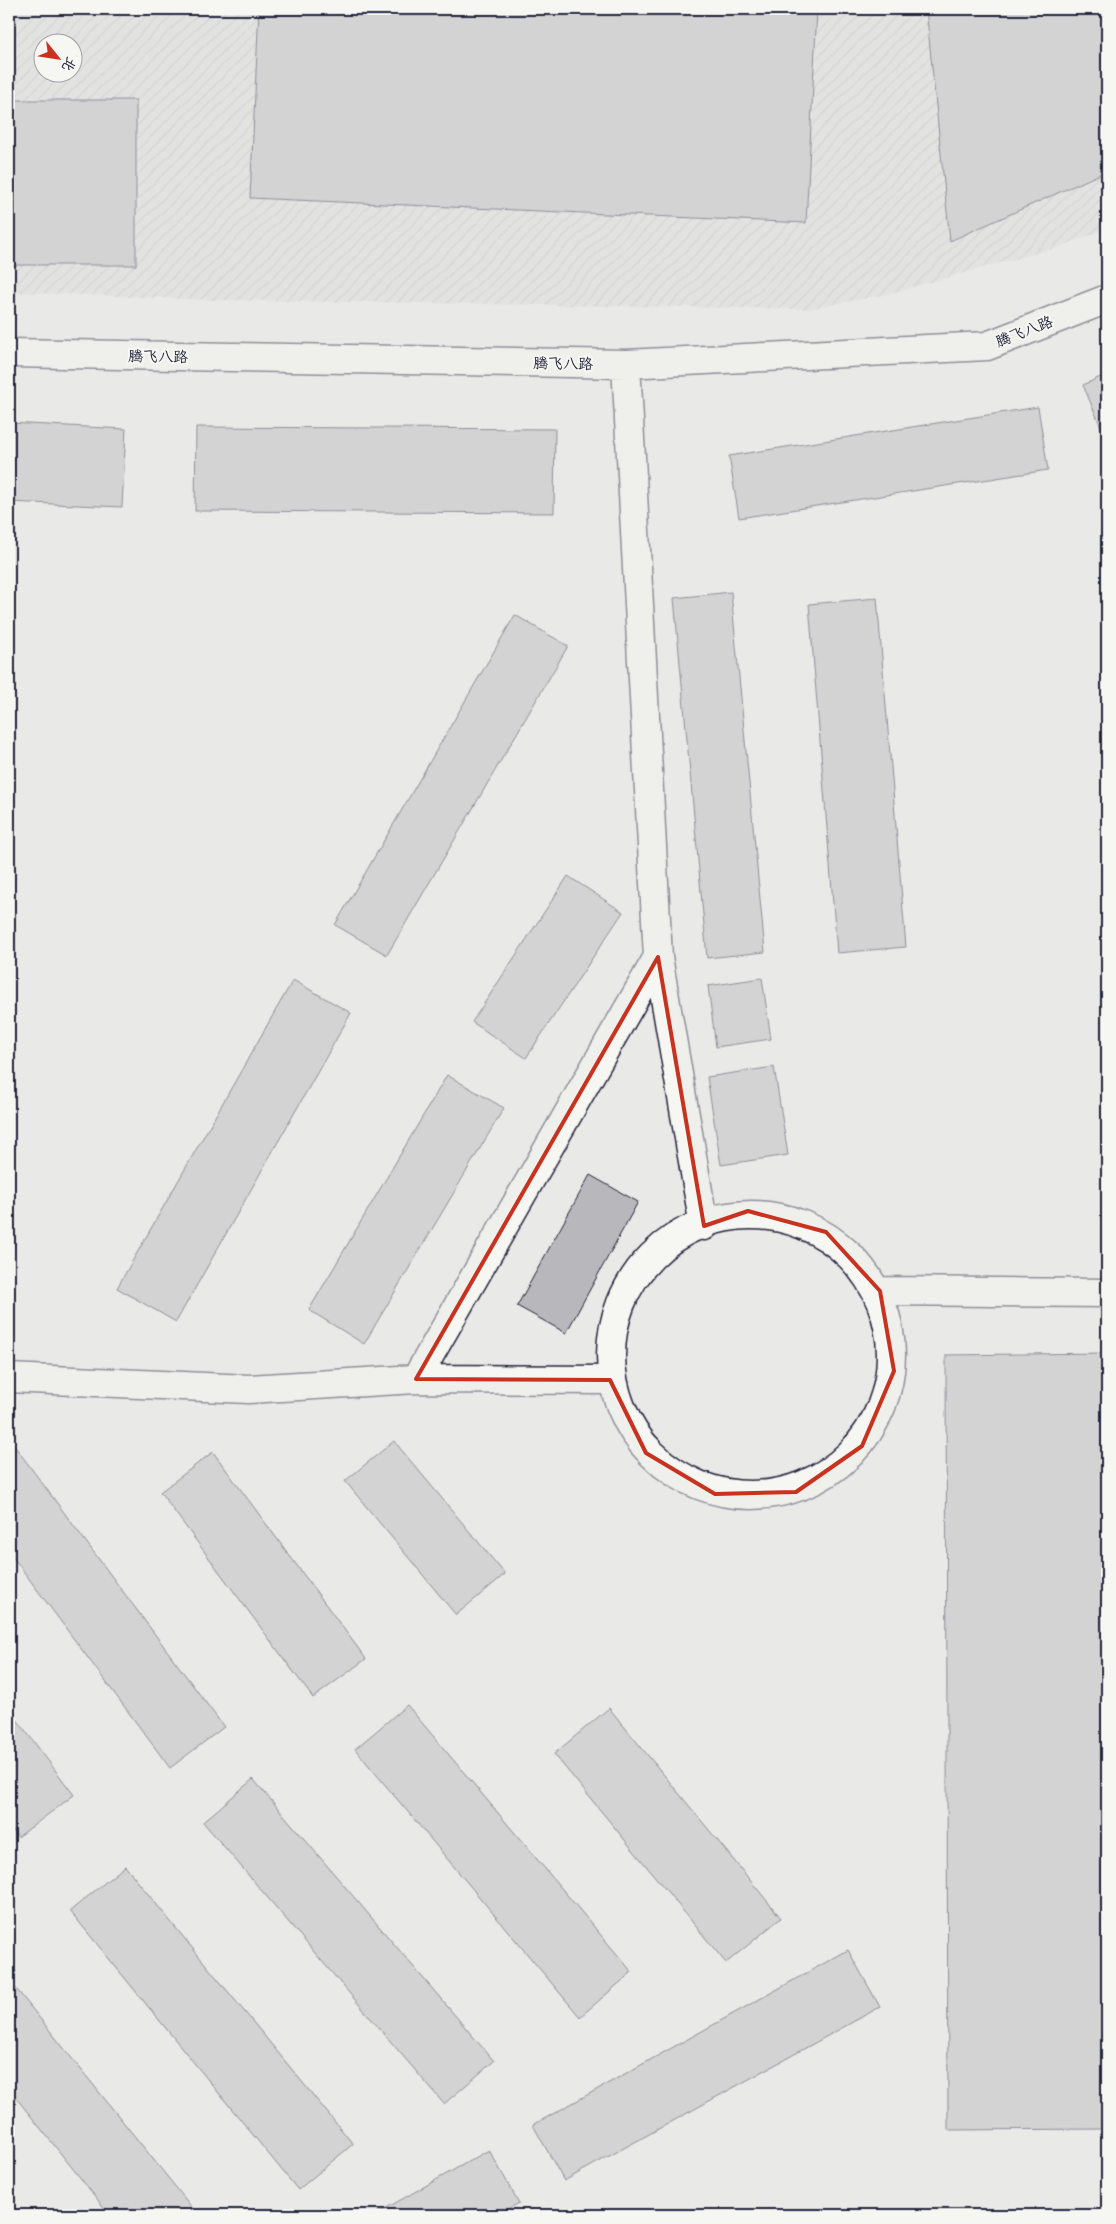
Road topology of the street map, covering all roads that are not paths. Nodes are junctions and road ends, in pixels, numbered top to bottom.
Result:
1 (1107, 299) edge
2 (9, 353) edge
3 (626, 364) junction
4 (658, 957) junction
5 (704, 1226) junction
6 (880, 1291) junction
7 (1107, 1293) edge
8 (9, 1378) edge
9 (416, 1379) junction
10 (610, 1380) junction

1 - 3 street, 腾飞八路
2 - 3 street, 腾飞八路
3 - 4 street
4 - 5 street
4 - 9 street
5 - 6 street
5 - 10 street
6 - 7 street
6 - 10 street
8 - 9 street
9 - 10 street

